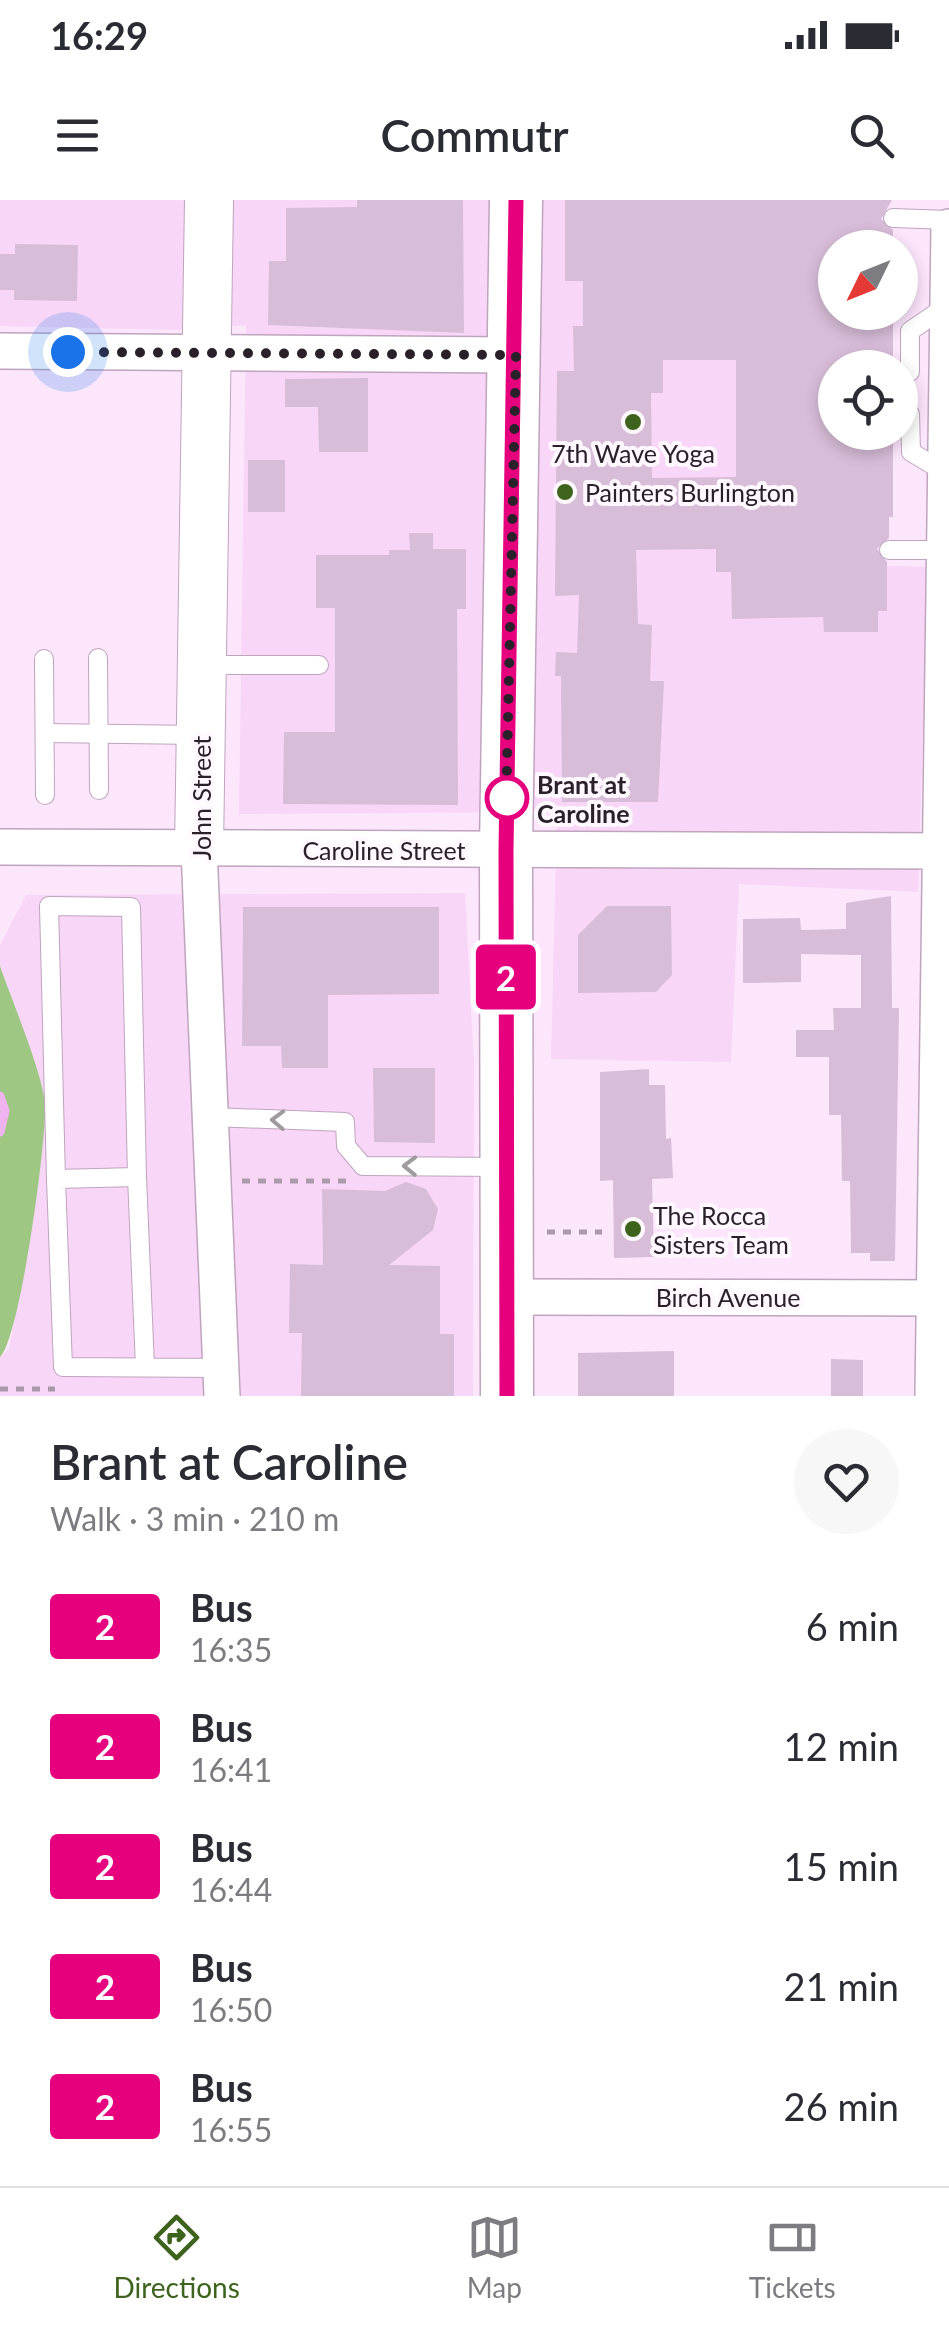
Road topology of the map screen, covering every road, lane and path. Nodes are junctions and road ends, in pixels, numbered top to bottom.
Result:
1 (209, 200) edge
2 (516, 200) edge
3 (949, 204) edge
4 (892, 218) dead end
5 (949, 220) edge
6 (948, 304) edge
7 (910, 350) edge
8 (0, 351) edge
9 (207, 354) junction
10 (516, 355) junction
11 (911, 450) edge
12 (946, 473) junction
13 (889, 550) dead end
14 (946, 550) junction
15 (44, 658) dead end
16 (98, 658) dead end
17 (202, 666) junction
18 (319, 666) dead end
19 (45, 733) junction
20 (99, 733) junction
21 (201, 735) junction
22 (98, 790) dead end
23 (46, 796) dead end
24 (0, 847) edge
25 (199, 849) junction
26 (506, 851) junction
27 (946, 851) edge
28 (211, 1118) junction
29 (507, 1167) junction
30 (137, 1177) junction
31 (56, 1179) junction
32 (348, 1180) dead end
33 (214, 1181) junction
34 (548, 1232) dead end
35 (602, 1232) dead end
36 (508, 1296) junction
37 (940, 1298) edge
38 (145, 1367) junction
39 (222, 1382) edge
40 (507, 1396) edge
41 (933, 1396) edge

1 - 9 street, John Street
2 - 10 main road
3 - 5 street
4 - 5 lane
5 - 6 street
6 - 7 lane
6 - 12 street
8 - 9 street
9 - 10 street
9 - 17 street, John Street
10 - 26 main road
11 - 12 lane
12 - 14 street
13 - 14 lane
14 - 27 street
15 - 19 lane
16 - 20 lane
17 - 18 lane
17 - 21 street, John Street
19 - 20 lane
19 - 23 lane
20 - 21 lane
20 - 22 lane
21 - 25 street, John Street
24 - 25 street, Caroline Street
25 - 26 street, Caroline Street
25 - 28 street, John Street
26 - 27 street, Caroline Street
26 - 29 main road
27 - 37 street
29 -> 28 lane
28 - 33 street, John Street
29 - 36 main road
30 - 31 lane
30 - 31 lane
30 - 38 lane
31 - 38 lane
32 - 33 path
33 - 39 street, John Street
34 - 35 path
36 - 37 street, Birch Avenue
36 - 40 main road
37 - 41 street
38 - 39 lane

